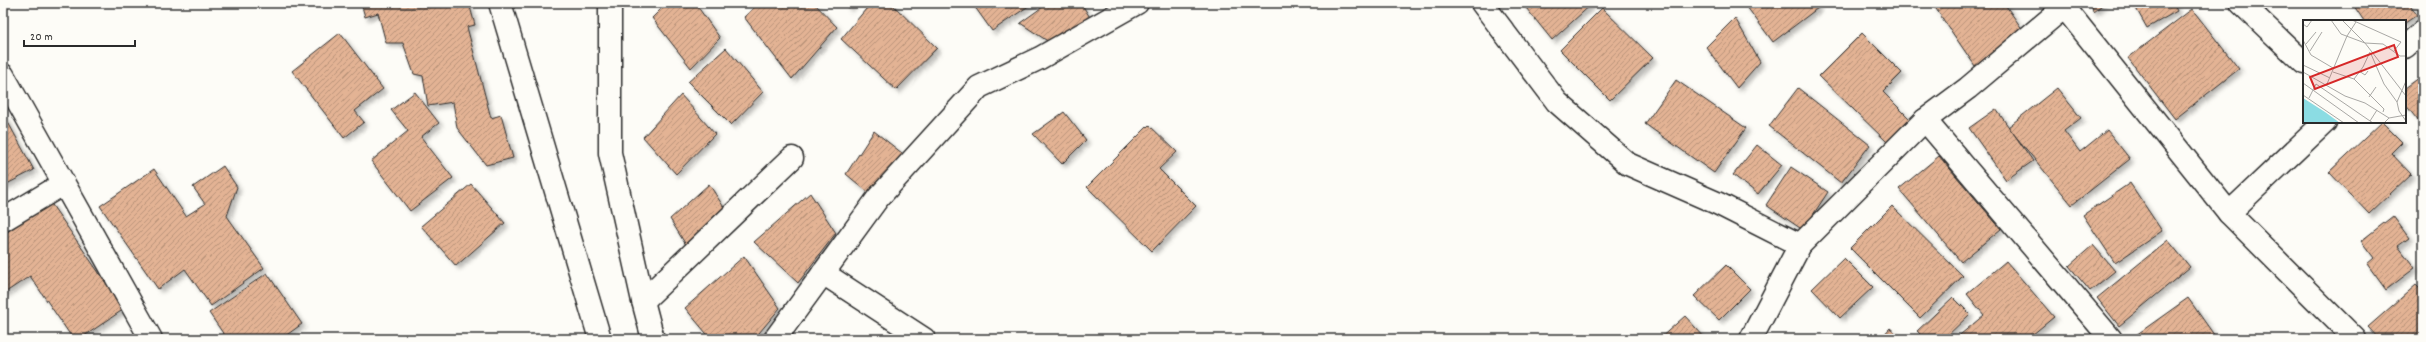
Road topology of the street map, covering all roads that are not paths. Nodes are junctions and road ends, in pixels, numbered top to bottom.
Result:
1 (500, 3) edge
2 (610, 3) edge
3 (1482, 3) edge
4 (2241, 3) edge
5 (1128, 5) edge
6 (2062, 6) edge
7 (2423, 31) edge
8 (2406, 47) edge
9 (2303, 62) edge
10 (3, 75) edge
11 (1925, 120) junction
12 (2324, 123) edge
13 (792, 158) dead end
14 (63, 184) junction
15 (2229, 214) junction
16 (3, 220) edge
17 (1800, 245) junction
18 (823, 273) junction
19 (643, 301) junction
20 (151, 339) edge
21 (600, 339) edge
22 (653, 339) edge
23 (775, 339) edge
24 (924, 339) edge
25 (1751, 339) edge
26 (2111, 339) edge
27 (2355, 339) edge

1 - 21 street
2 - 19 street
3 - 17 street
4 - 9 street
5 - 18 street
6 - 11 street
6 - 15 street
7 - 8 street
10 - 14 street
11 - 17 street
11 - 26 street
12 - 15 street
13 - 19 street
14 - 16 street
14 - 20 street
15 - 27 street
17 - 25 street
18 - 23 street
18 - 24 street
19 - 22 street

